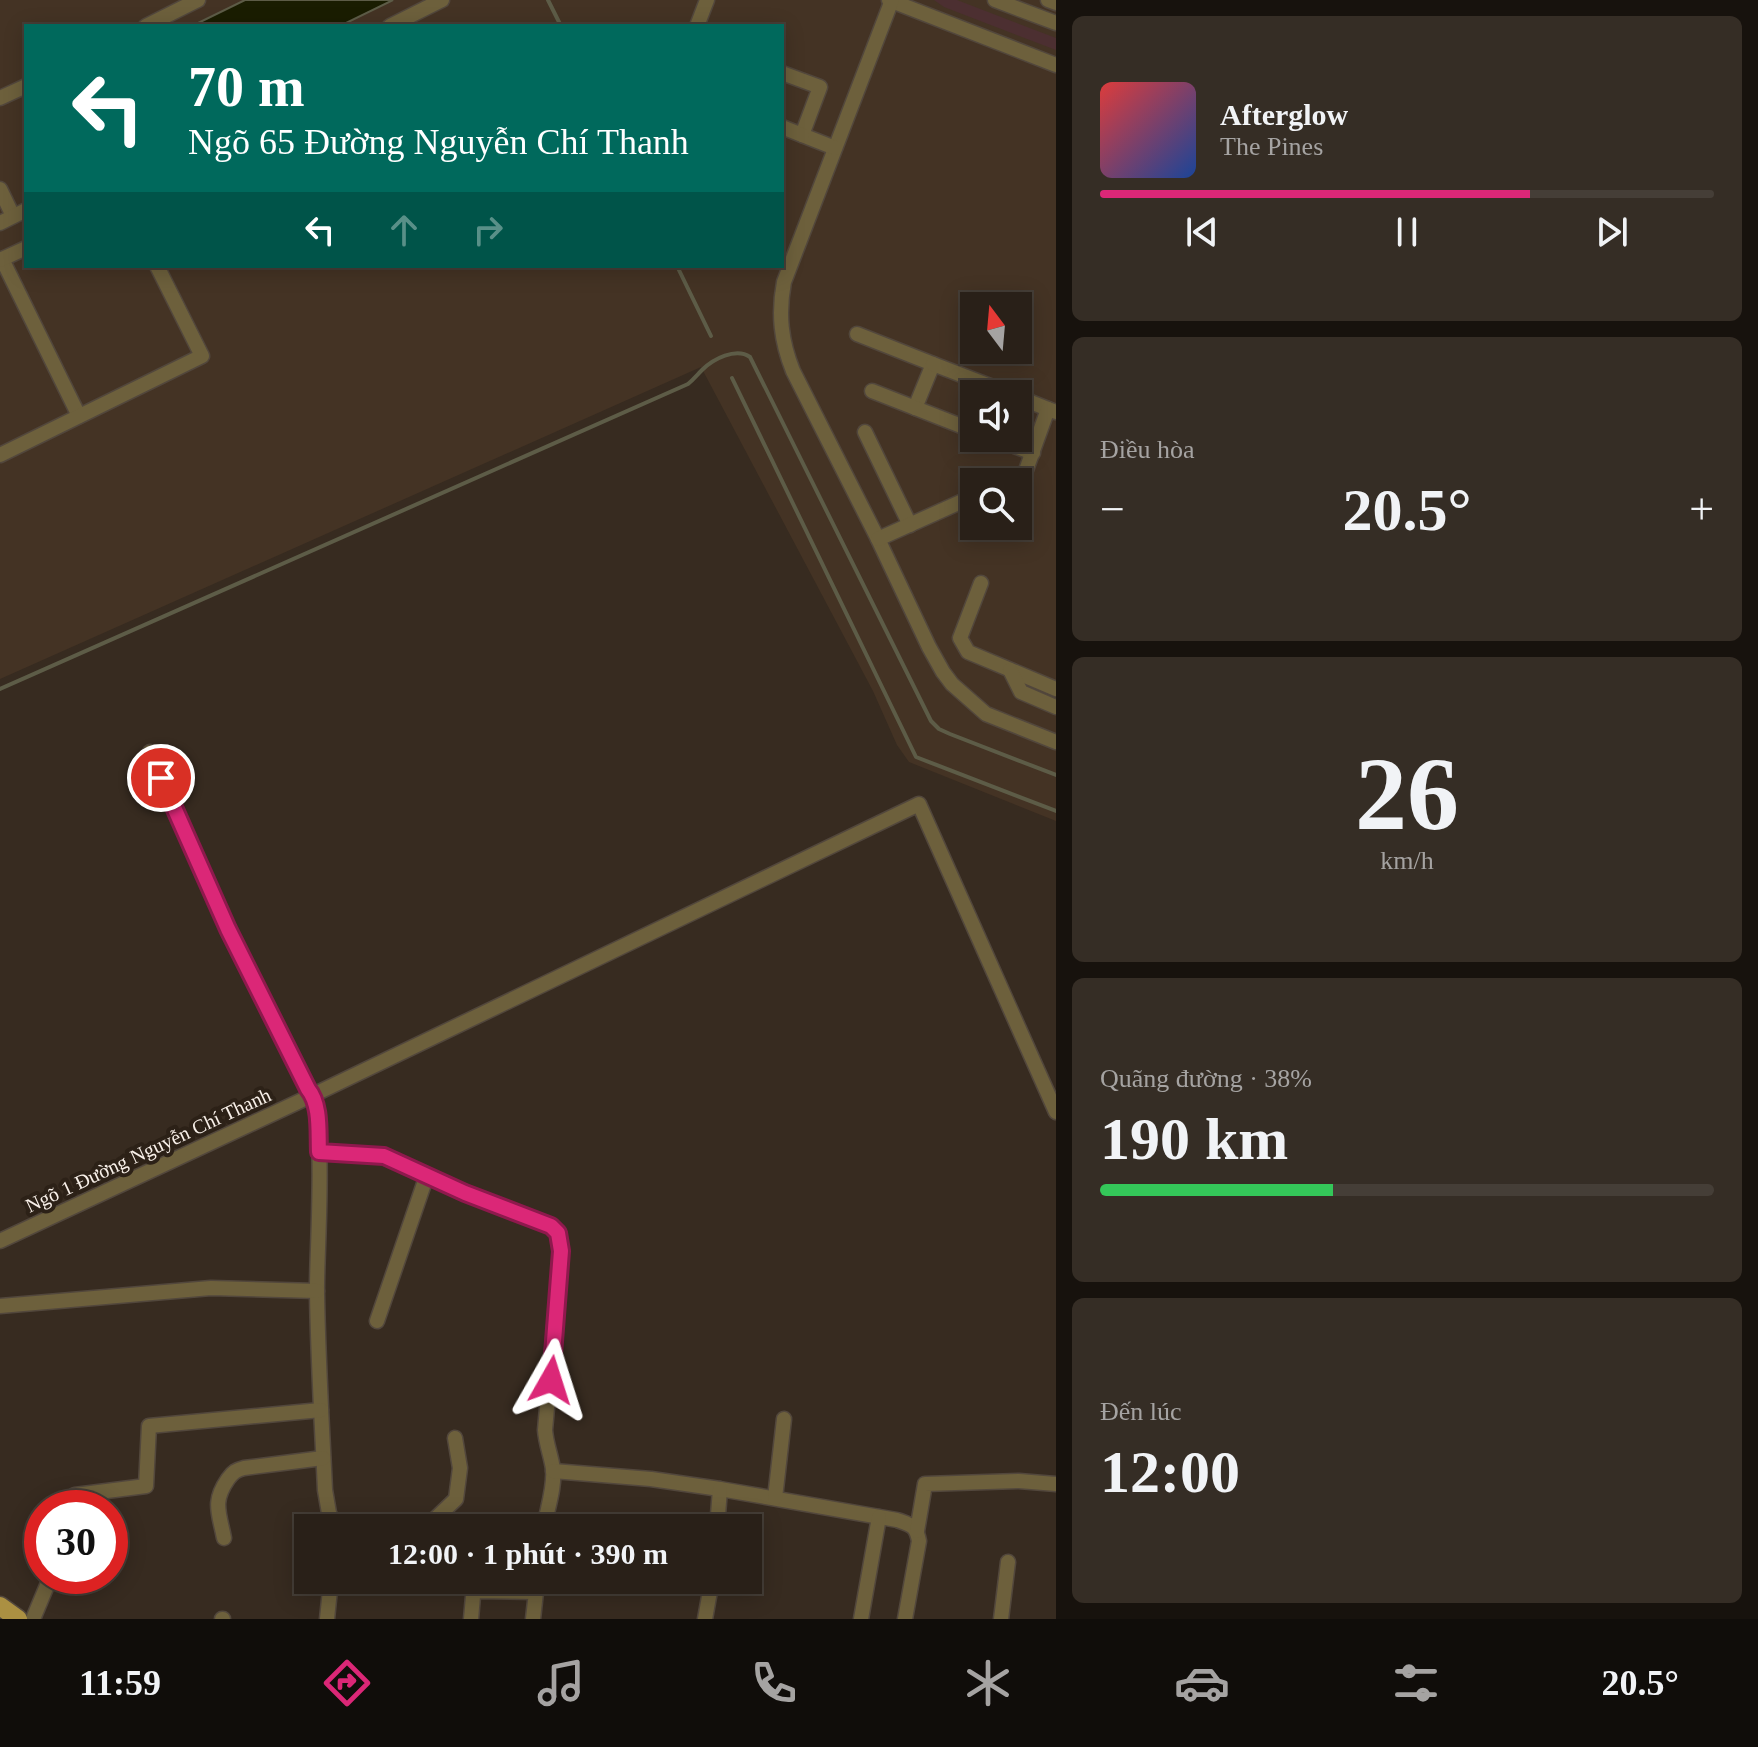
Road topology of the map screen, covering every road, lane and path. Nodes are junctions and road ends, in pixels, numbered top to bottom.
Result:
1 (198, 0) edge
2 (442, 0) edge
3 (707, 0) edge
4 (891, 0) edge
5 (995, 0) edge
6 (1048, 0) edge
7 (1056, 3) edge
8 (1056, 23) edge
9 (150, 24) edge
10 (394, 24) edge
11 (698, 24) edge
12 (1056, 65) edge
13 (784, 74) edge
14 (24, 87) edge
15 (0, 98) edge
16 (784, 128) edge
17 (802, 135) junction
18 (835, 148) junction
19 (0, 189) edge
20 (13, 216) edge
21 (24, 249) edge
22 (1, 260) edge
23 (158, 268) edge
24 (857, 334) dead end
25 (933, 364) junction
26 (975, 380) edge
27 (872, 391) dead end
28 (1032, 402) edge
29 (915, 408) junction
30 (1052, 410) edge
31 (79, 416) junction
32 (960, 426) edge
33 (865, 432) dead end
34 (1033, 453) joint
35 (0, 455) edge
36 (1027, 468) edge
37 (960, 502) edge
38 (910, 525) junction
39 (878, 539) junction
40 (981, 583) dead end
41 (1010, 670) junction
42 (1056, 689) edge
43 (1056, 707) edge
44 (1056, 742) edge
45 (150, 752) dead end
46 (308, 1088) junction
47 (1056, 1112) edge
48 (319, 1152) junction
49 (427, 1175) junction
50 (0, 1241) edge
51 (317, 1291) junction
52 (0, 1306) edge
53 (377, 1321) dead end
54 (321, 1410) junction
55 (784, 1419) dead end
56 (455, 1438) dead end
57 (323, 1458) junction
58 (553, 1471) junction
59 (1056, 1484) edge
60 (720, 1489) junction
61 (114, 1490) edge
62 (775, 1498) junction
63 (329, 1514) edge
64 (440, 1514) edge
65 (546, 1514) edge
66 (718, 1514) edge
67 (879, 1517) junction
68 (917, 1531) junction
69 (224, 1538) dead end
70 (1008, 1562) dead end
71 (43, 1594) edge
72 (330, 1594) edge
73 (474, 1594) edge
74 (536, 1594) edge
75 (709, 1594) edge
76 (0, 1606) edge
77 (18, 1619) edge
78 (33, 1619) edge
79 (327, 1619) edge
80 (471, 1619) edge
81 (533, 1619) edge
82 (705, 1619) edge
83 (861, 1619) edge
84 (905, 1619) edge
85 (1001, 1619) edge

1 - 9 street
2 - 10 street
3 - 11 street
4 - 12 street
4 - 18 street
5 - 8 street
6 - 7 street
13 - 17 street
14 - 15 street
16 - 17 street
17 - 18 street
18 - 39 street
19 - 20 street
21 - 22 street
22 - 31 street
23 - 31 street
24 - 25 street
25 - 26 street
25 - 29 street
27 - 29 street
28 - 30 street
29 - 32 street
30 - 34 street
31 - 35 street
33 - 38 street
34 - 36 street
37 - 38 street
38 - 39 street
39 - 44 street
40 - 41 street
41 - 42 street
41 - 43 street
45 - 46 street
46 - 47 street, Ngõ 1 Đường Nguyễn Chí Thanh
46 - 48 street
46 - 50 street, Ngõ 1 Đường Nguyễn Chí Thanh
48 - 49 street
48 - 51 street
49 - 53 street
49 - 58 street
51 - 52 street
51 - 54 street
54 - 57 street
54 - 61 street
55 - 62 street
56 - 64 street
57 - 63 street
57 - 69 street
58 - 60 street
58 - 65 street
59 - 68 street
60 - 62 street
60 - 66 street
62 - 67 street
67 - 68 street
67 - 83 street
68 - 84 street
70 - 85 street
71 - 78 street
72 - 79 street
73 - 80 street
74 - 81 street
75 - 82 street
76 - 77 main road

